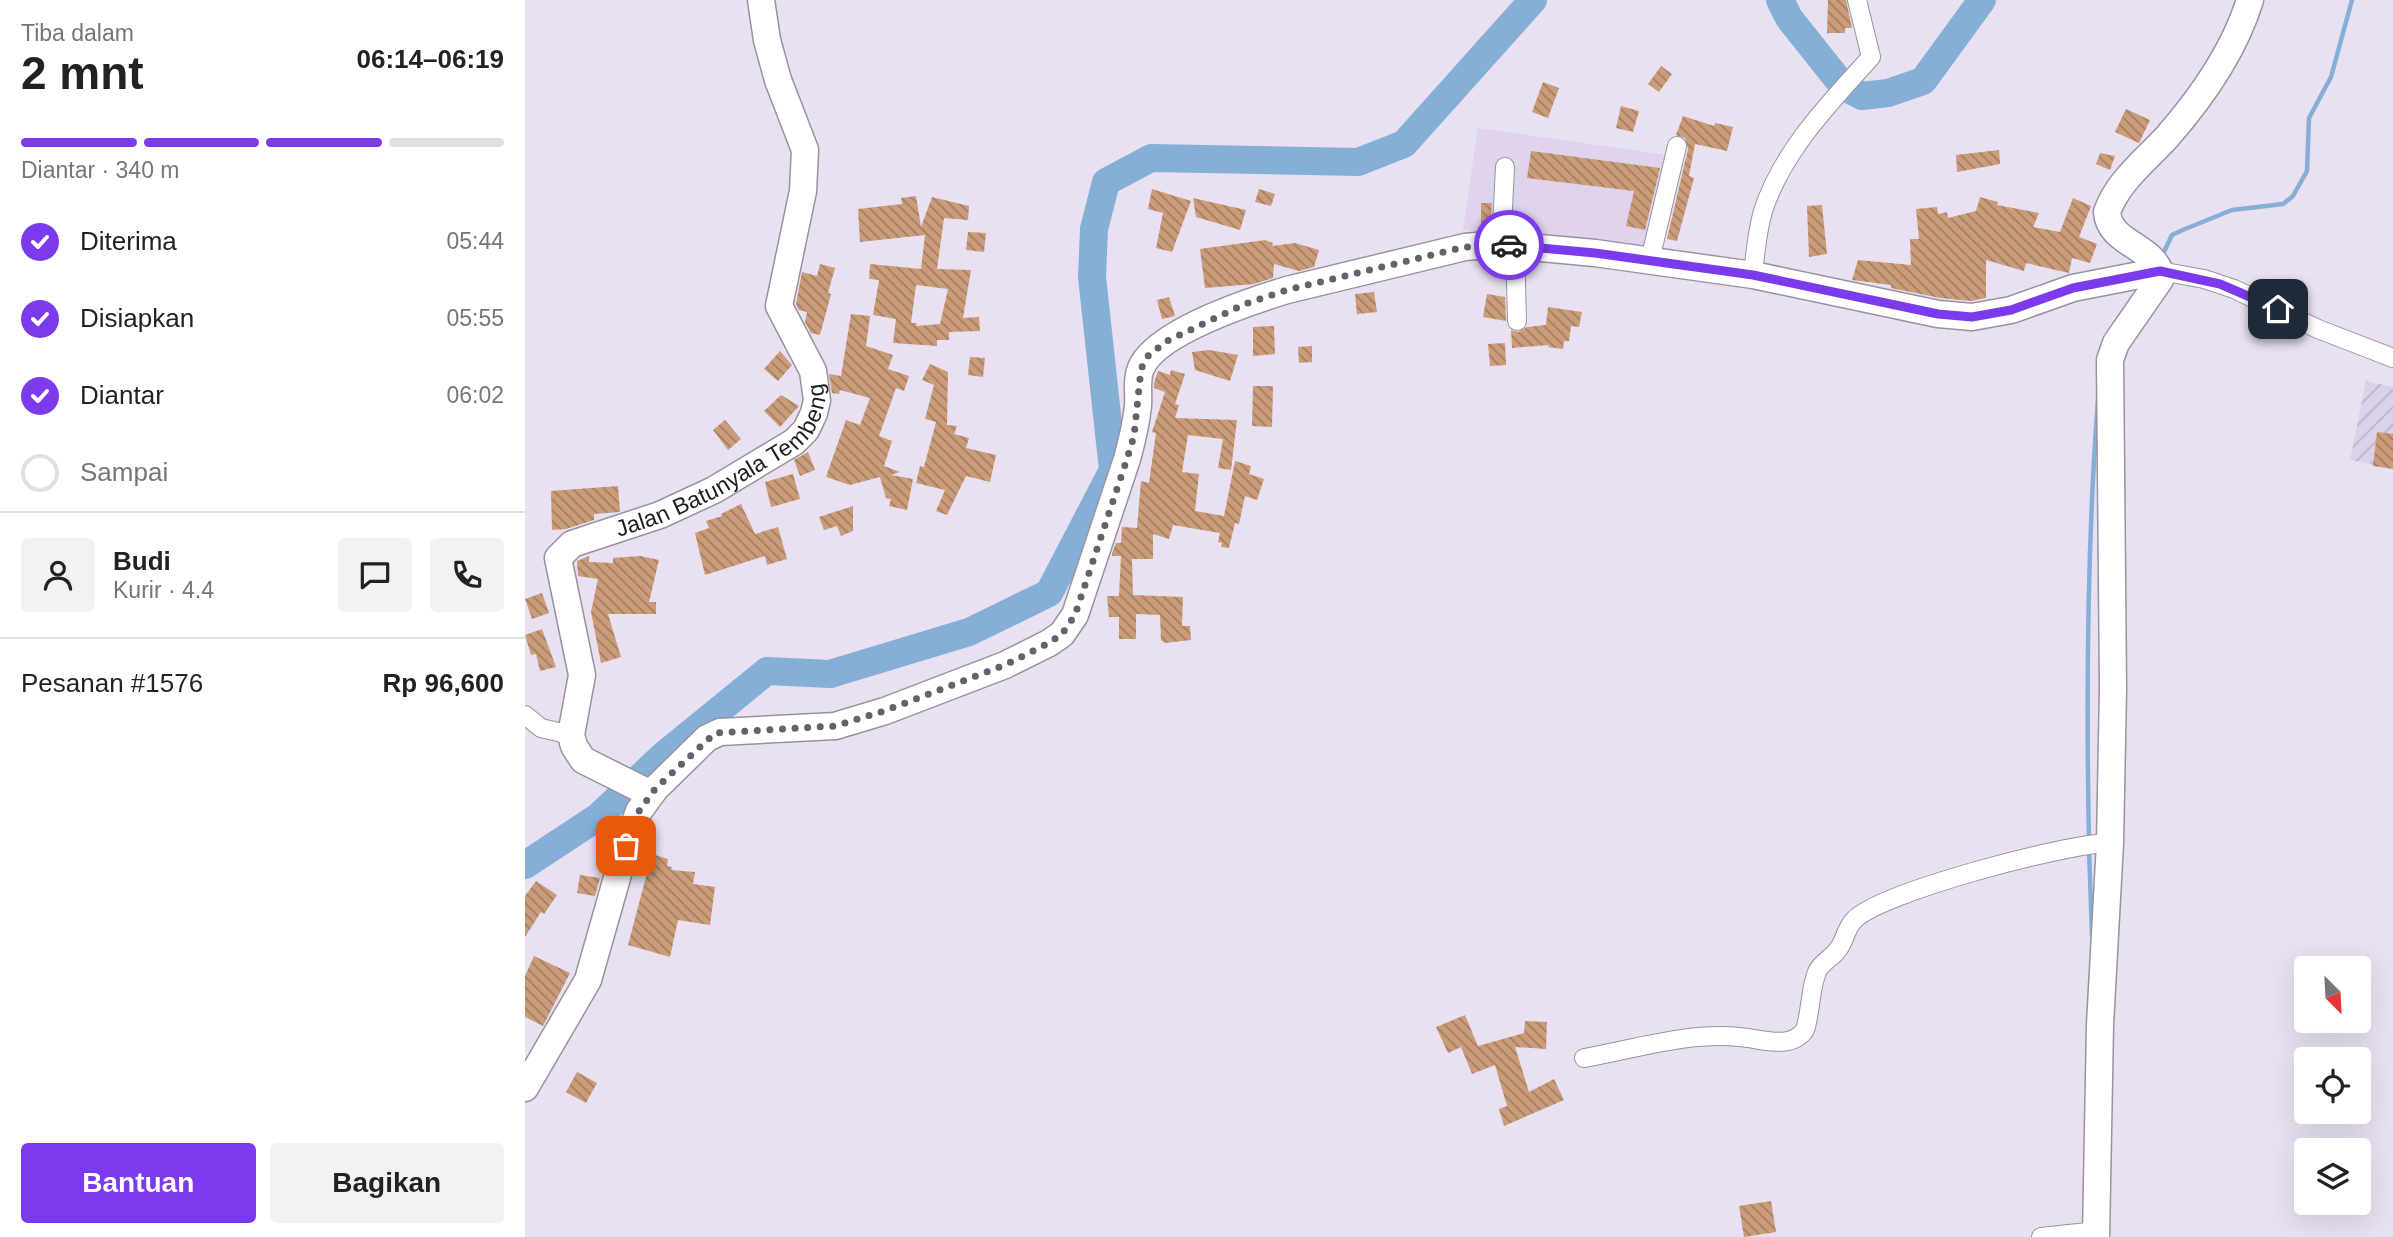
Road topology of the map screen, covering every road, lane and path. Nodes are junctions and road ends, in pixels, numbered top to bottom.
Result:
1 (761, 0) edge
2 (1857, 0) edge
3 (2250, 0) edge
4 (1678, 146) dead end
5 (1505, 167) dead end
6 (1506, 245) junction
7 (1650, 260) junction
8 (2160, 271) junction
9 (1753, 275) junction
10 (1517, 321) dead end
11 (2393, 358) edge
12 (525, 715) edge
13 (571, 735) junction
14 (646, 791) junction
15 (2093, 844) junction
16 (1584, 1058) dead end
17 (525, 1088) edge
18 (2092, 1233) edge
19 (2041, 1237) edge

1 - 13 street, Jalan Batunyala Tembeng
2 - 9 street
3 - 8 street
4 - 7 street
5 - 6 street
6 - 7 street
6 - 10 street
6 - 14 street
7 - 9 street
8 - 9 street
8 - 11 street
8 - 15 street
12 - 13 street
13 - 14 street
14 - 17 street
15 - 16 street
15 - 18 street
18 - 19 street

